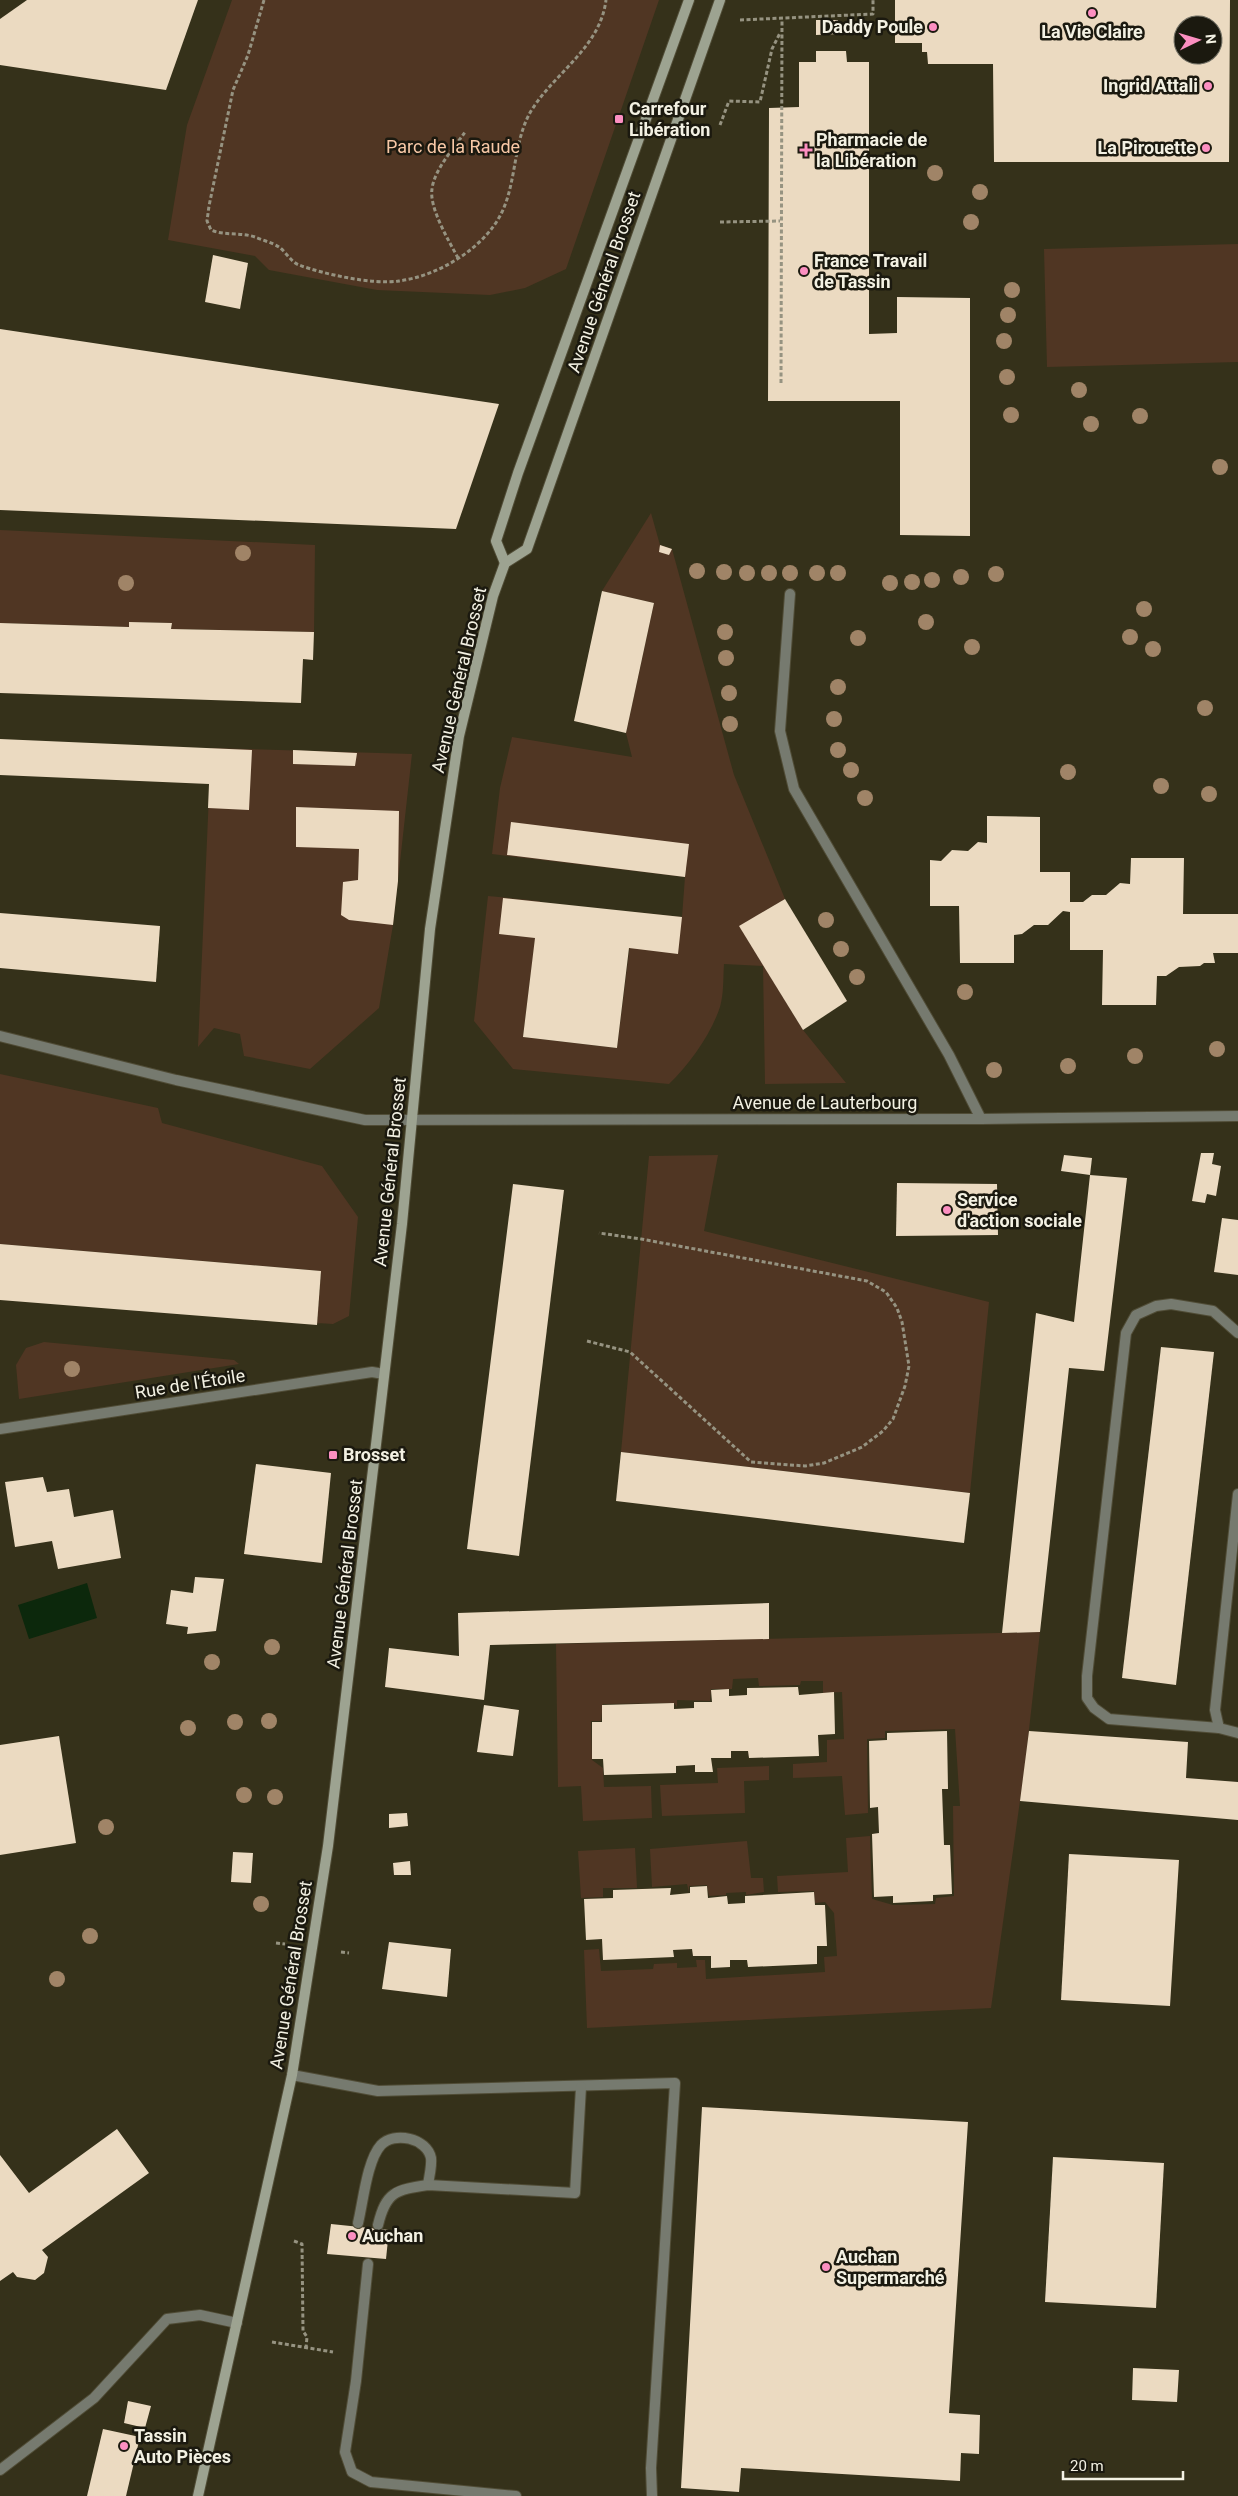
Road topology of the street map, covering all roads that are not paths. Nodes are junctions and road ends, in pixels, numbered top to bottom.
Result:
1 (689, 0) edge
2 (720, 0) edge
3 (504, 563) junction
4 (790, 594) dead end
5 (0, 1036) edge
6 (1238, 1116) edge
7 (981, 1120) junction
8 (412, 1121) junction
9 (1238, 1333) edge
10 (384, 1374) junction
11 (0, 1429) edge
12 (1238, 1494) edge
13 (1219, 1728) junction
14 (1238, 1733) edge
15 (292, 2075) junction
16 (581, 2087) junction
17 (423, 2186) junction
18 (358, 2223) dead end
19 (378, 2225) dead end
20 (368, 2264) dead end
21 (237, 2323) junction
22 (0, 2470) edge
23 (198, 2496) edge
24 (516, 2496) edge
25 (652, 2496) edge

1 - 3 main road, Avenue Général Brosset
2 - 3 main road, Avenue Général Brosset
3 - 8 main road, Avenue Général Brosset
4 - 7 street
5 - 8 street, Avenue de Lauterbourg
6 - 7 street, Avenue de Lauterbourg
7 - 8 street, Avenue de Lauterbourg
8 - 10 main road, Avenue Général Brosset
9 - 13 street
10 - 11 street, Rue de l'Étoile
10 - 15 main road, Avenue Général Brosset
12 - 13 street
13 - 14 street
15 - 16 street
15 - 21 main road, Avenue Général Brosset
16 - 17 street
16 - 25 street
17 - 18 street
17 - 19 street
20 - 24 street
21 - 22 street
21 - 23 main road, Avenue Général Brosset

